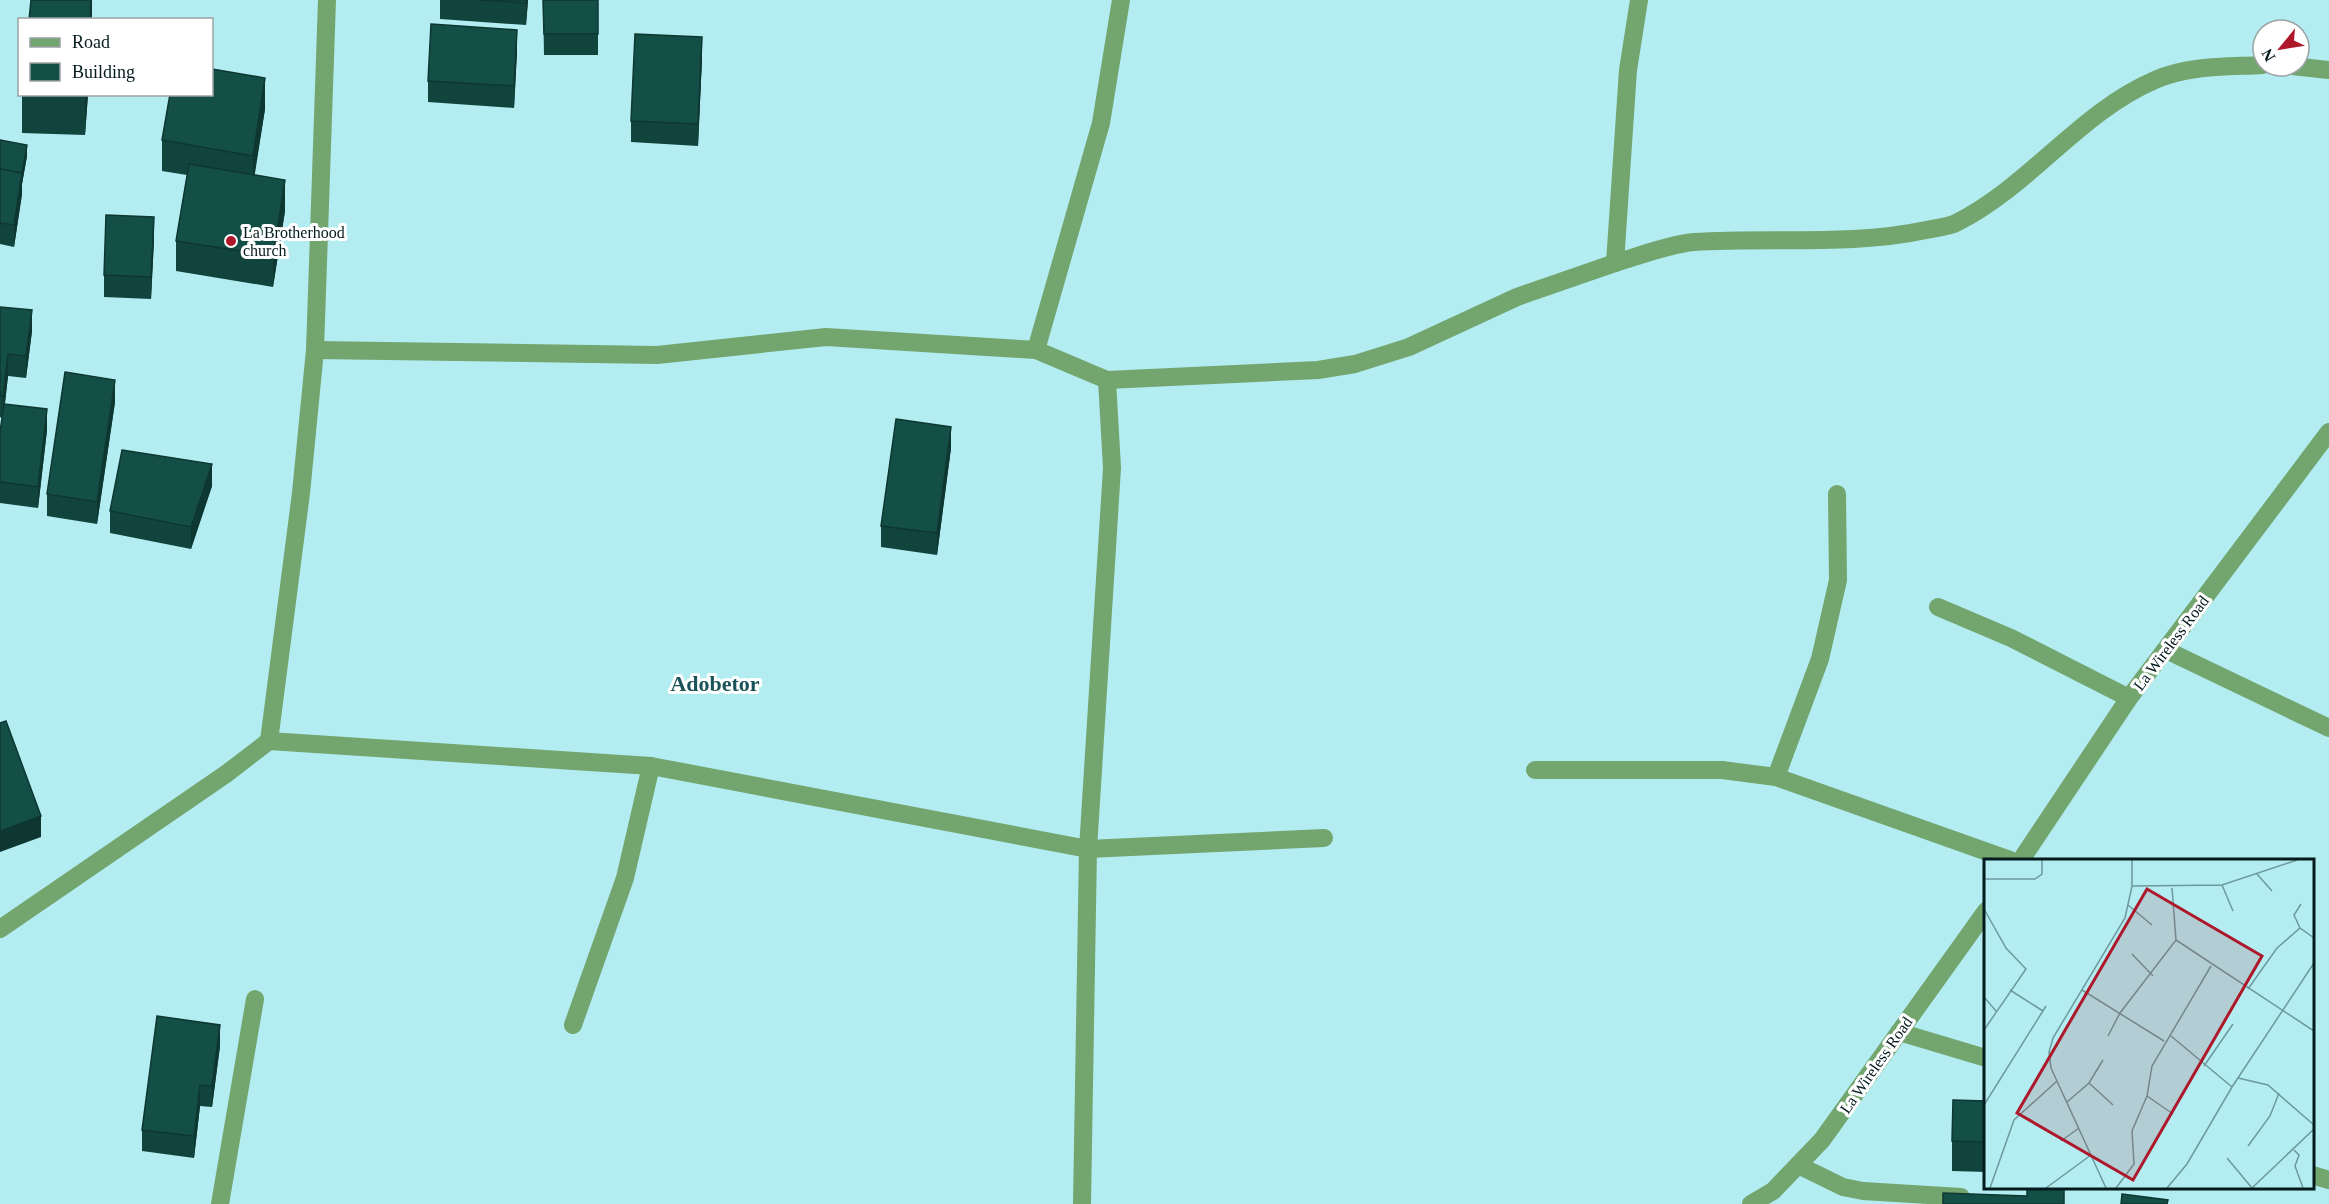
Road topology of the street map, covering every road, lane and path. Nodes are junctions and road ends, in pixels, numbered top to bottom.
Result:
1 (327, 0) edge
2 (1121, 0) edge
3 (1639, 0) edge
4 (2251, 65) edge
5 (2311, 68) edge
6 (2329, 70) edge
7 (1615, 263) junction
8 (315, 350) junction
9 (1036, 350) junction
10 (1107, 380) junction
11 (2327, 438) edge
12 (1837, 494) dead end
13 (1938, 608) dead end
14 (2166, 650) junction
15 (2129, 698) junction
16 (2329, 728) edge
17 (270, 741) junction
18 (651, 766) junction
19 (1535, 770) dead end
20 (1776, 777) junction
21 (1324, 838) dead end
22 (1088, 849) junction
23 (2004, 859) edge
24 (2022, 859) edge
25 (1984, 914) edge
26 (0, 929) edge
27 (255, 999) dead end
28 (573, 1025) dead end
29 (1899, 1032) junction
30 (1984, 1057) edge
31 (1798, 1165) junction
32 (2314, 1175) edge
33 (2329, 1180) edge
34 (1961, 1197) edge
35 (220, 1204) edge
36 (1082, 1204) edge
37 (1751, 1204) edge

1 - 8 street
2 - 9 street
3 - 7 street
4 - 7 street
5 - 6 street
7 - 10 street
8 - 9 street
8 - 17 street
9 - 10 street
10 - 22 street
11 - 14 street, La Wireless Road
12 - 20 street
13 - 15 street
14 - 15 street, La Wireless Road
14 - 16 street
15 - 24 street, La Wireless Road
17 - 18 street
17 - 26 street
18 - 22 street
18 - 28 street
19 - 20 street
20 - 23 street
21 - 22 street
22 - 36 street
25 - 29 street, La Wireless Road
27 - 35 street
29 - 30 street
29 - 31 street, La Wireless Road
31 - 34 street
31 - 37 street, La Wireless Road
32 - 33 street

